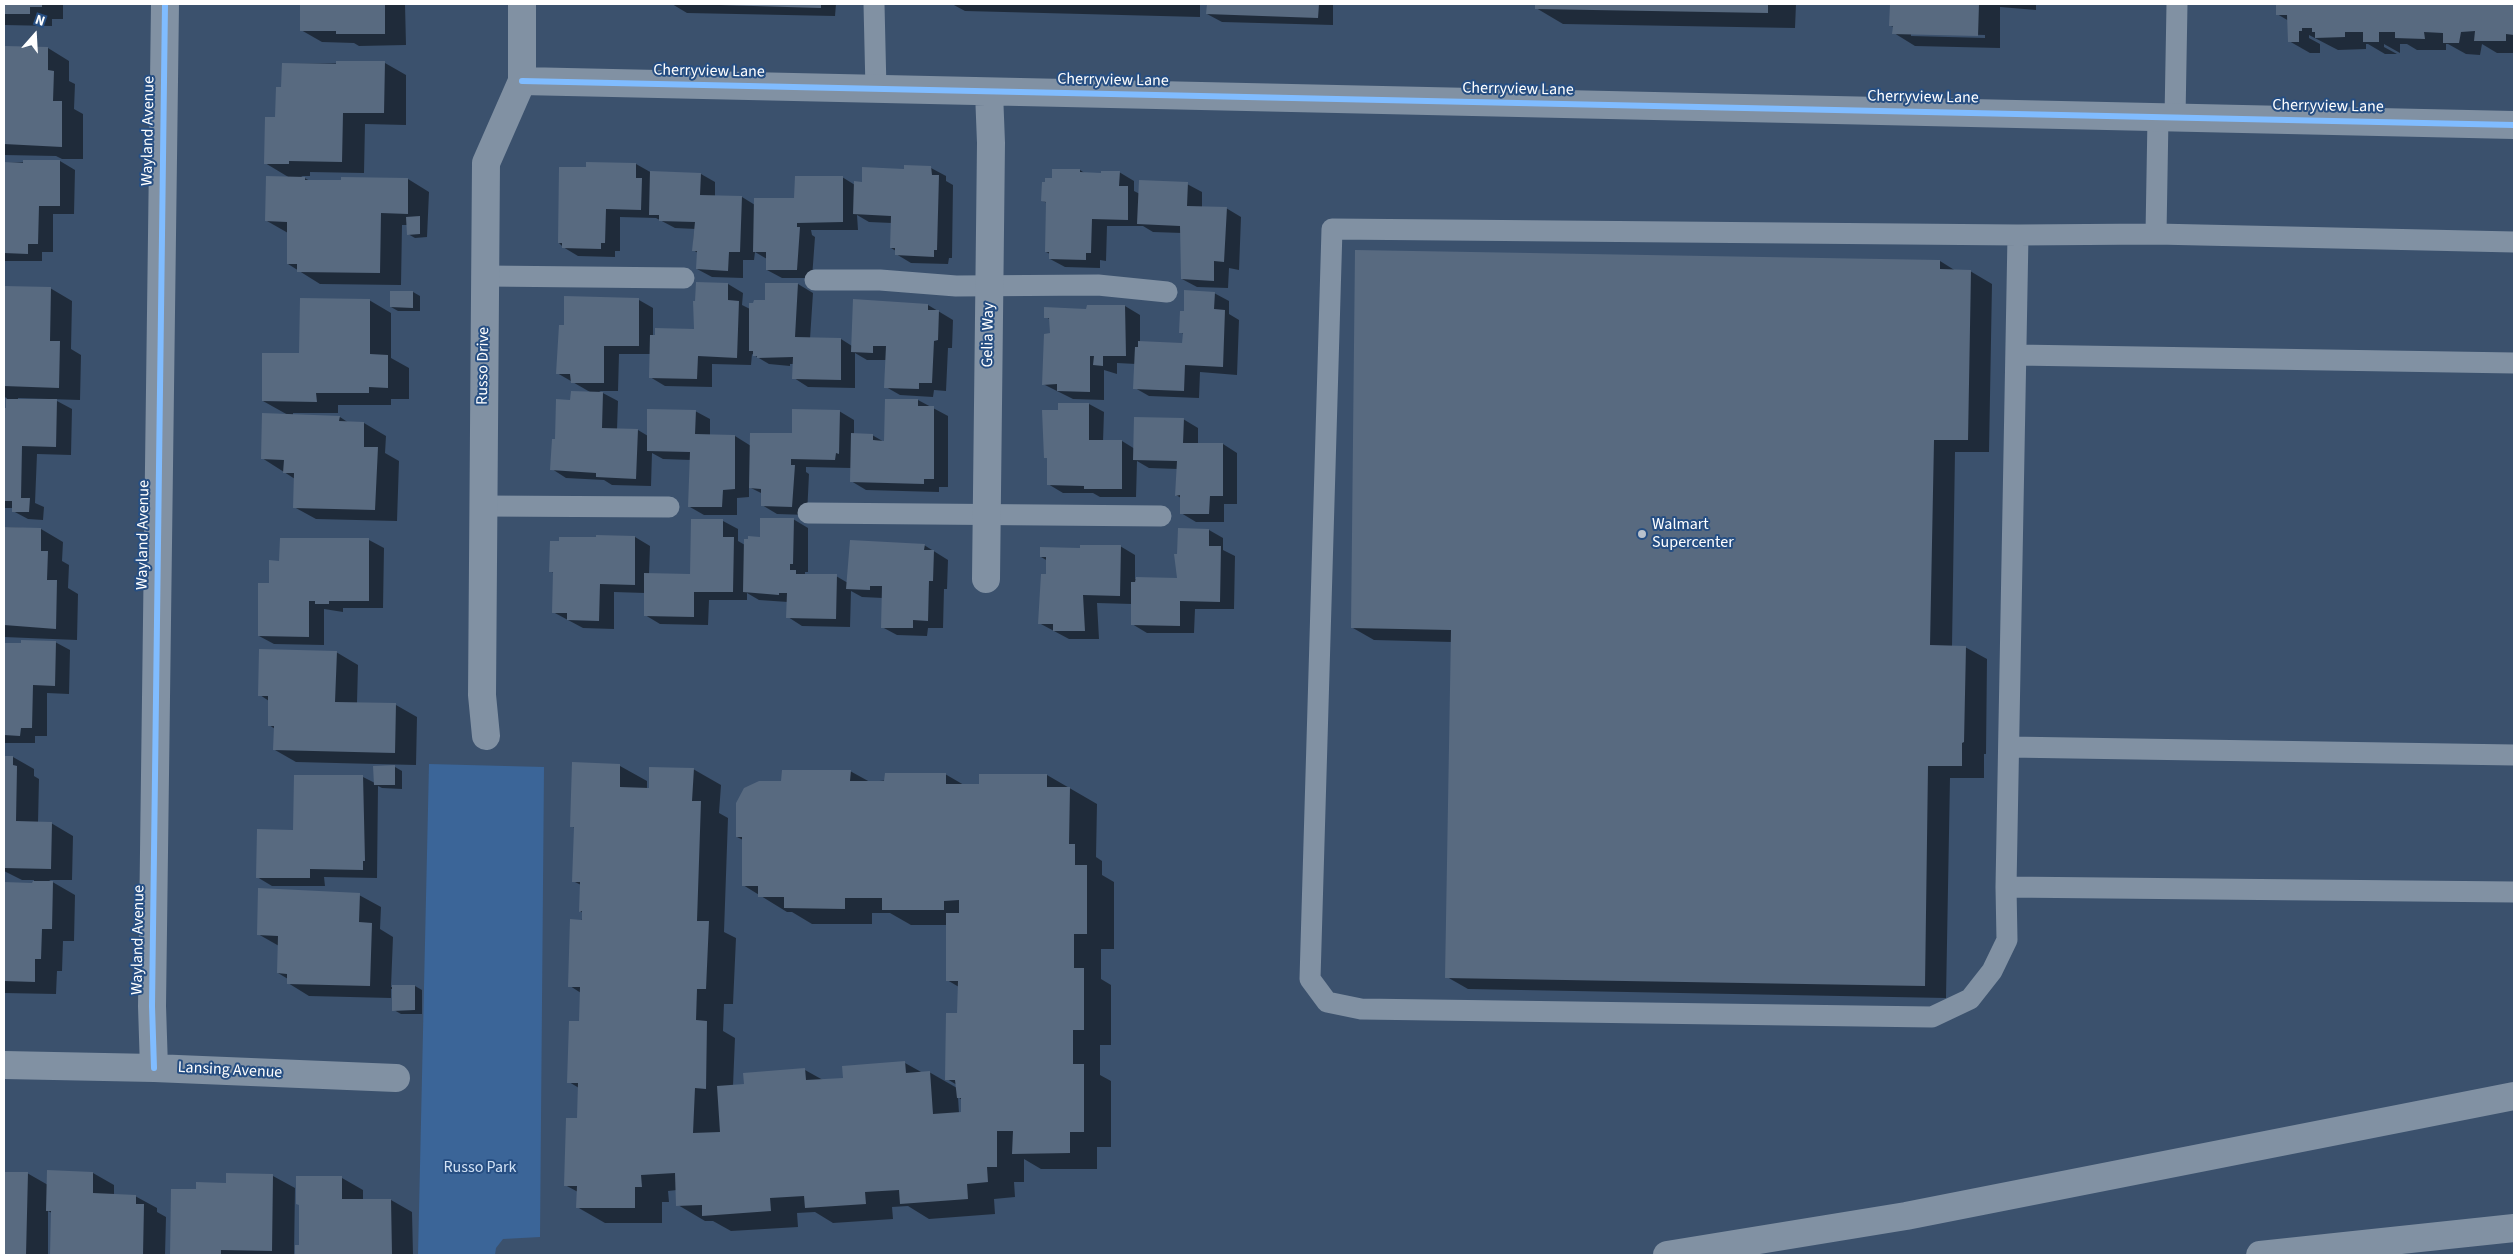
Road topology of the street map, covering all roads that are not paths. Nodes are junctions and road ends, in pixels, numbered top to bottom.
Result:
1 (165, 4) edge
2 (522, 4) edge
3 (874, 4) edge
4 (2177, 4) edge
5 (522, 81) junction
6 (876, 90) junction
7 (988, 92) junction
8 (2167, 118) junction
9 (2514, 125) edge
10 (2156, 234) junction
11 (2018, 235) junction
12 (2514, 242) edge
13 (486, 276) junction
14 (684, 278) dead end
15 (815, 280) dead end
16 (989, 285) junction
17 (1167, 292) dead end
18 (2017, 355) junction
19 (2514, 363) edge
20 (482, 506) junction
21 (669, 508) dead end
22 (808, 513) dead end
23 (987, 514) junction
24 (1161, 516) dead end
25 (986, 579) dead end
26 (486, 736) dead end
27 (2009, 747) junction
28 (2514, 755) edge
29 (2006, 887) junction
30 (2514, 892) edge
31 (4, 1064) edge
32 (154, 1068) junction
33 (396, 1078) dead end
34 (2514, 1096) edge
35 (2514, 1228) edge
36 (1667, 1255) edge
37 (2260, 1255) edge

1 - 32 main road, Wayland Avenue
2 - 5 main road, Russo Drive
3 - 6 lane
4 - 8 lane
5 - 6 main road, Cherryview Lane
5 - 13 main road, Russo Drive
6 - 7 main road, Cherryview Lane
7 - 8 main road, Cherryview Lane
7 - 16 main road, Gelia Way
8 - 9 main road, Cherryview Lane
8 - 10 lane
10 - 11 lane
10 - 12 lane
11 - 18 lane
11 - 29 lane
13 - 14 lane
13 - 20 main road, Russo Drive
15 - 16 lane
16 - 17 lane
16 - 23 main road, Gelia Way
18 - 19 lane
18 - 27 lane
20 - 21 lane
20 - 26 main road, Russo Drive
22 - 23 lane
23 - 24 lane
23 - 25 main road, Gelia Way
27 - 28 lane
27 - 29 lane
29 - 30 lane
31 - 32 main road, Lansing Avenue
32 - 33 main road, Lansing Avenue
34 - 36 main road
35 - 37 main road

